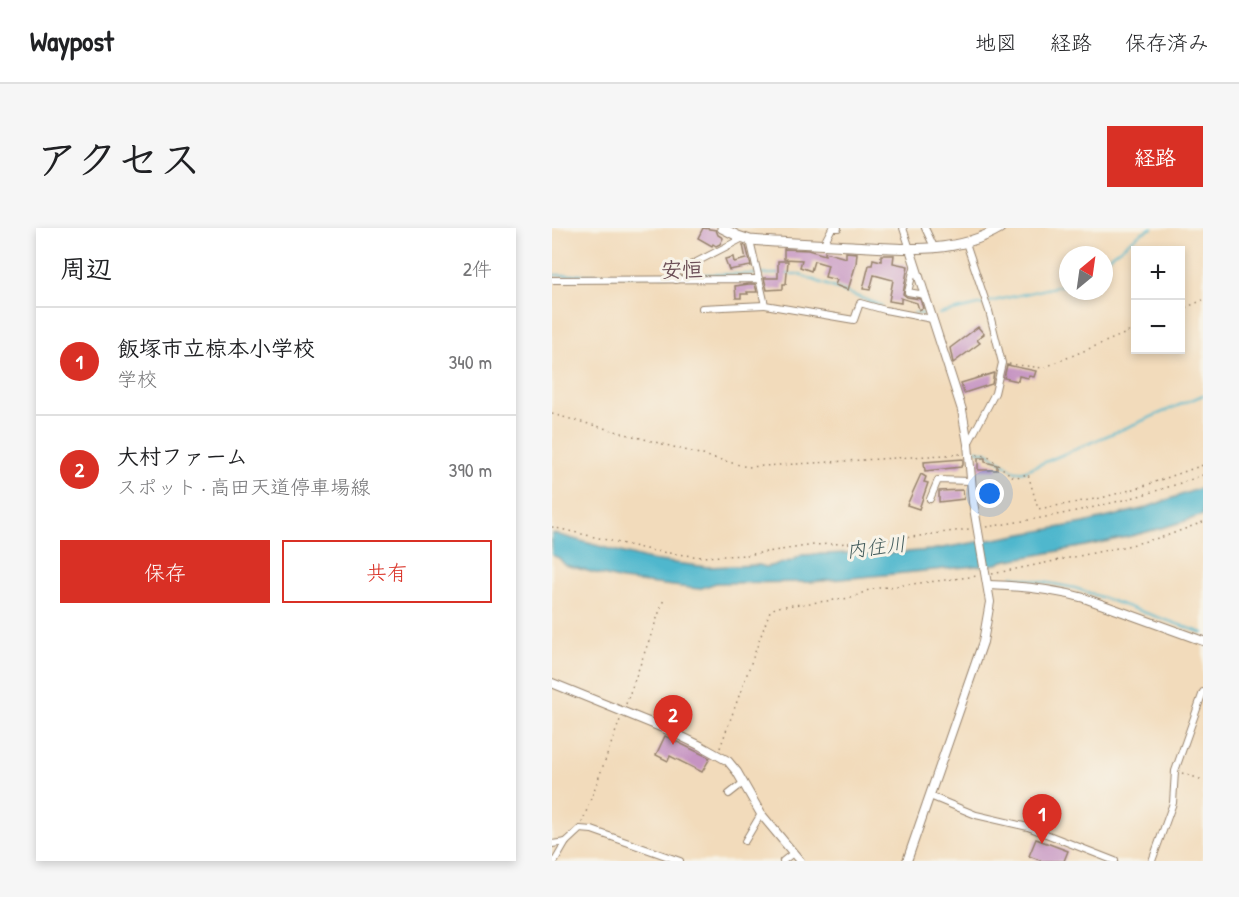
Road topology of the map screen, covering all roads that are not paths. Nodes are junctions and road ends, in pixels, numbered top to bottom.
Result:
1 (722, 228) edge
2 (838, 228) edge
3 (903, 228) edge
4 (926, 228) edge
5 (1000, 228) edge
6 (747, 239) junction
7 (966, 243) junction
8 (823, 245) junction
9 (910, 249) junction
10 (934, 249) junction
11 (915, 264) junction
12 (758, 275) junction
13 (676, 276) junction
14 (552, 280) edge
15 (925, 296) junction
16 (765, 305) junction
17 (702, 308) dead end
18 (932, 319) junction
19 (968, 444) junction
20 (970, 481) junction
21 (930, 499) dead end
22 (988, 585) junction
23 (1203, 641) edge
24 (552, 682) edge
25 (1203, 692) edge
26 (743, 783) junction
27 (729, 794) dead end
28 (930, 796) junction
29 (761, 814) junction
30 (566, 842) junction
31 (745, 842) dead end
32 (552, 844) edge
33 (793, 853) junction
34 (555, 861) edge
35 (680, 861) edge
36 (783, 861) edge
37 (800, 861) edge
38 (907, 861) edge
39 (1115, 861) edge
40 (1152, 861) edge

1 - 6 main road
2 - 8 street
3 - 9 street
4 - 10 street
5 - 7 main road
6 - 8 main road
6 - 12 street
6 - 13 street
7 - 10 main road
7 - 19 street
8 - 9 main road
9 - 10 main road
9 - 11 street
11 - 15 street
11 - 15 street
12 - 13 street
12 - 16 street
13 - 14 street
15 - 18 street
16 - 17 street
16 - 18 street
18 - 19 street
19 - 20 street
20 - 21 street
20 - 22 street
22 - 23 street
22 - 28 street
24 - 26 main road
25 - 40 street
26 - 27 street
26 - 29 main road
28 - 38 street
28 - 39 street
29 - 31 street
29 - 33 main road
30 - 32 street
30 - 34 street
30 - 35 street
33 - 36 street
33 - 37 main road

